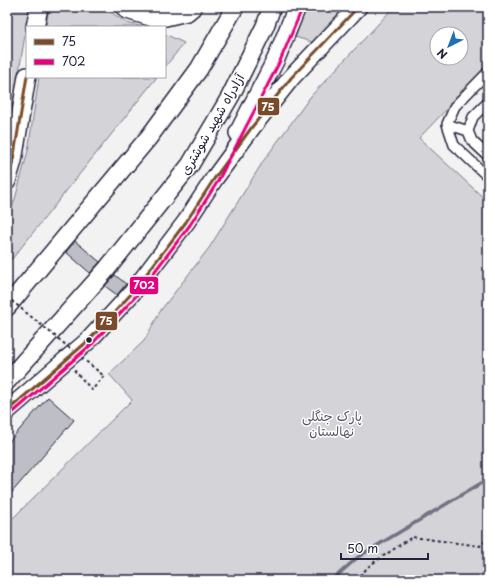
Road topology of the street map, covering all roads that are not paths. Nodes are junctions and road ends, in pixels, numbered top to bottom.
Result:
1 (39, 7) edge
2 (124, 7) edge
3 (193, 7) edge
4 (235, 7) edge
5 (272, 7) edge
6 (297, 7) edge
7 (358, 7) edge
8 (35, 26) edge
9 (488, 72) edge
10 (27, 78) edge
11 (488, 102) edge
12 (447, 124) junction
13 (468, 131) junction
14 (488, 156) edge
15 (488, 177) edge
16 (214, 179) junction
17 (7, 181) edge
18 (7, 307) edge
19 (7, 381) edge
20 (7, 411) edge

1 - 8 highway
2 - 3 highway
4 - 18 highway
5 - 19 highway, آزادراه شهید شوشتری
6 - 16 highway
7 - 16 highway
9 - 12 street
10 - 17 highway
11 - 13 street
12 - 13 street
12 - 15 street
13 - 14 street
16 - 20 highway

